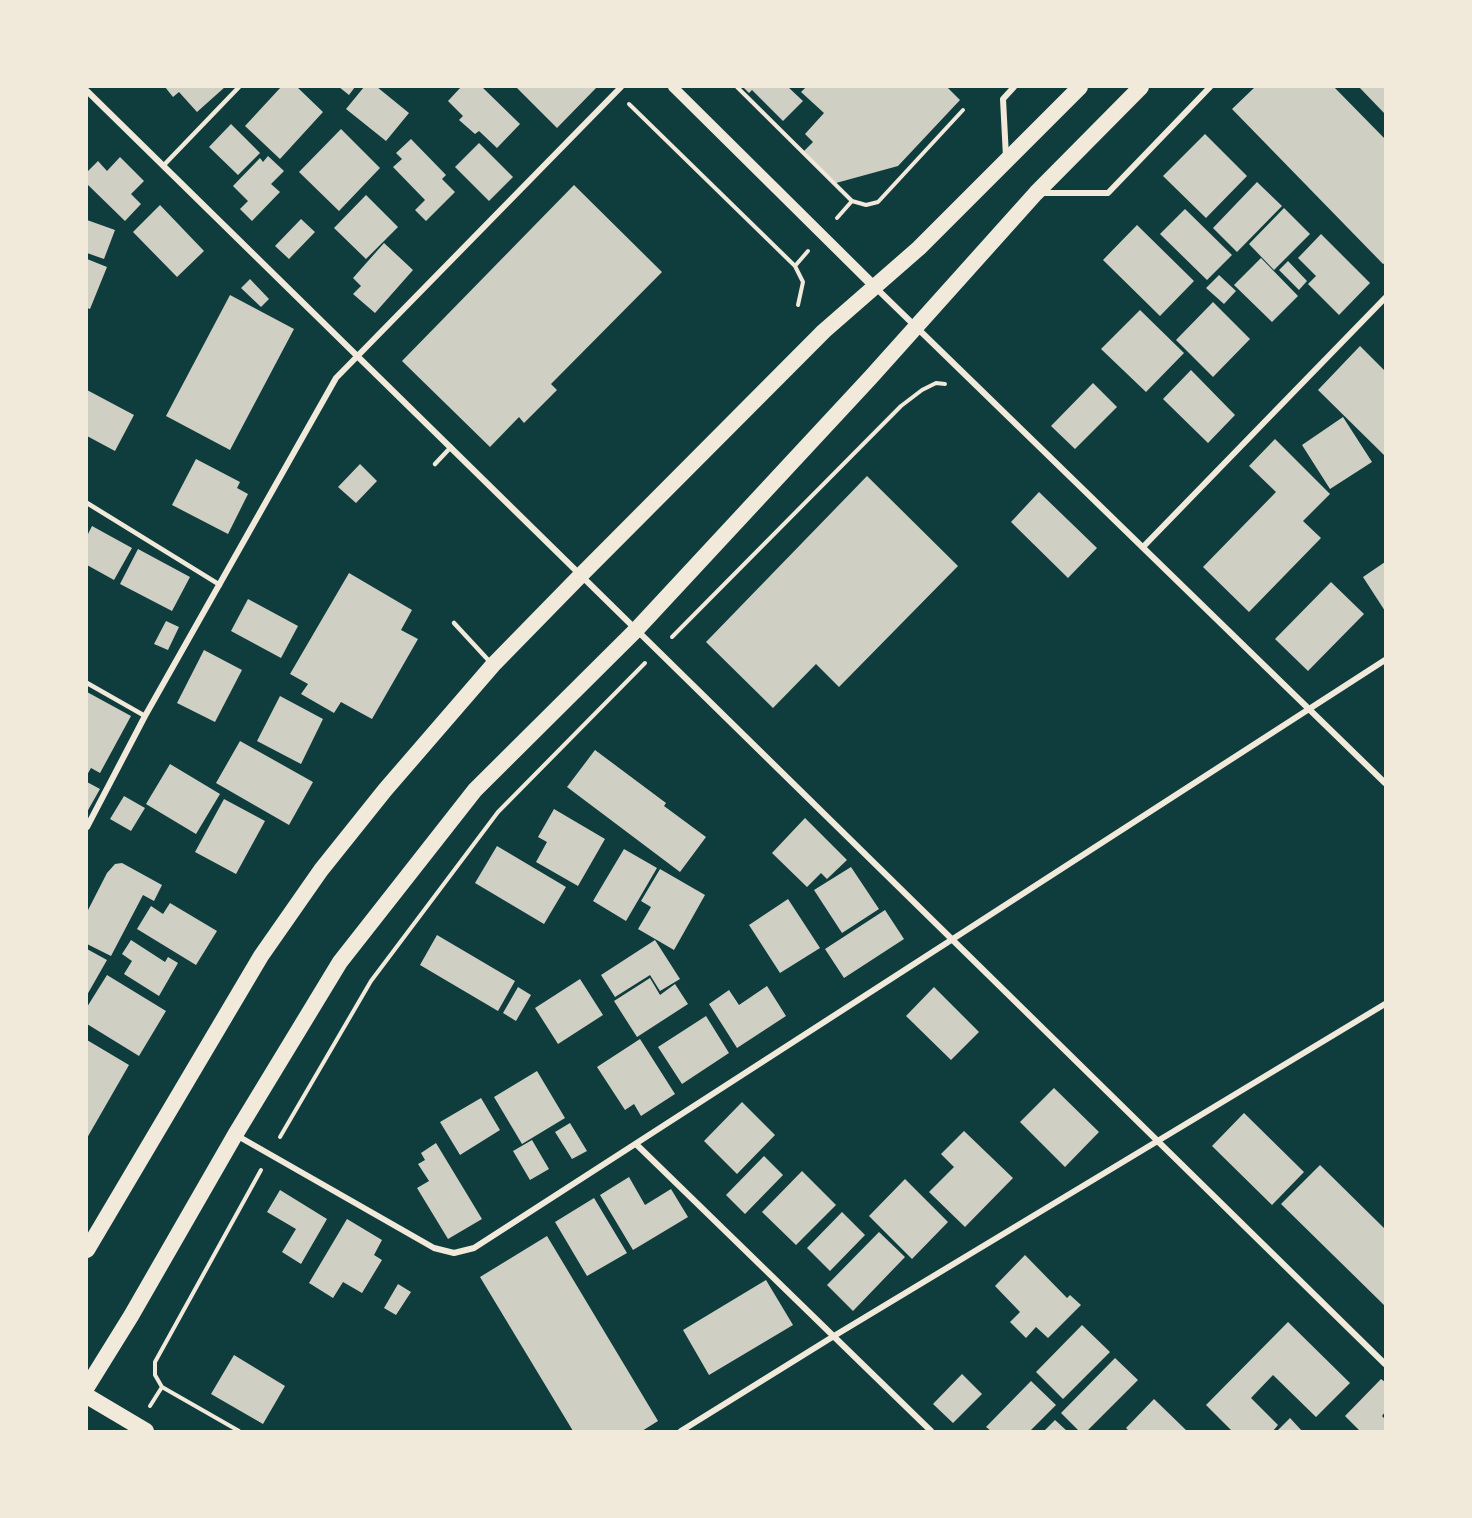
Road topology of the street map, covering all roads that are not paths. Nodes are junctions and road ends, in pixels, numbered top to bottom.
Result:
1 (239, 87) edge
2 (673, 87) edge
3 (1014, 87) edge
4 (1080, 87) edge
5 (1141, 87) edge
6 (1210, 87) edge
7 (618, 89) edge
8 (87, 91) edge
9 (1007, 161) junction
10 (164, 166) junction
11 (1036, 193) junction
12 (874, 286) junction
13 (1385, 298) edge
14 (916, 327) junction
15 (358, 356) junction
16 (451, 447) junction
17 (435, 464) dead end
18 (87, 503) edge
19 (1143, 547) junction
20 (580, 575) junction
21 (220, 586) junction
22 (454, 623) dead end
23 (636, 630) junction
24 (1385, 660) edge
25 (493, 665) junction
26 (87, 683) edge
27 (1309, 709) junction
28 (146, 716) junction
29 (1385, 783) edge
30 (87, 827) edge
31 (951, 940) junction
32 (1385, 1004) edge
33 (236, 1135) junction
34 (1158, 1142) junction
35 (636, 1144) junction
36 (87, 1250) edge
37 (834, 1336) junction
38 (1385, 1364) edge
39 (87, 1387) edge
40 (87, 1396) edge
41 (146, 1431) edge
42 (681, 1431) edge
43 (931, 1431) edge

1 - 10 lane
2 - 12 street
3 - 9 street
4 - 9 highway
5 - 11 highway
6 - 11 street
7 - 15 street
8 - 10 street
9 - 12 highway
10 - 15 street
11 - 14 highway
12 - 14 street
12 - 20 highway
13 - 19 street
14 - 19 street
14 - 23 highway
15 - 16 street
15 - 21 street
16 - 17 lane
16 - 20 street
18 - 21 lane
19 - 27 street
20 - 23 street
20 - 25 highway
21 - 28 street
22 - 25 lane
23 - 31 street
23 - 33 highway
24 - 27 street
25 - 36 highway
26 - 28 lane
27 - 29 street
27 - 31 street
28 - 30 street
31 - 34 street
31 - 35 street
32 - 34 street
33 - 35 street
33 - 39 highway
34 - 37 street
34 - 38 street
35 - 37 street
37 - 42 street
37 - 43 street
40 - 41 highway

